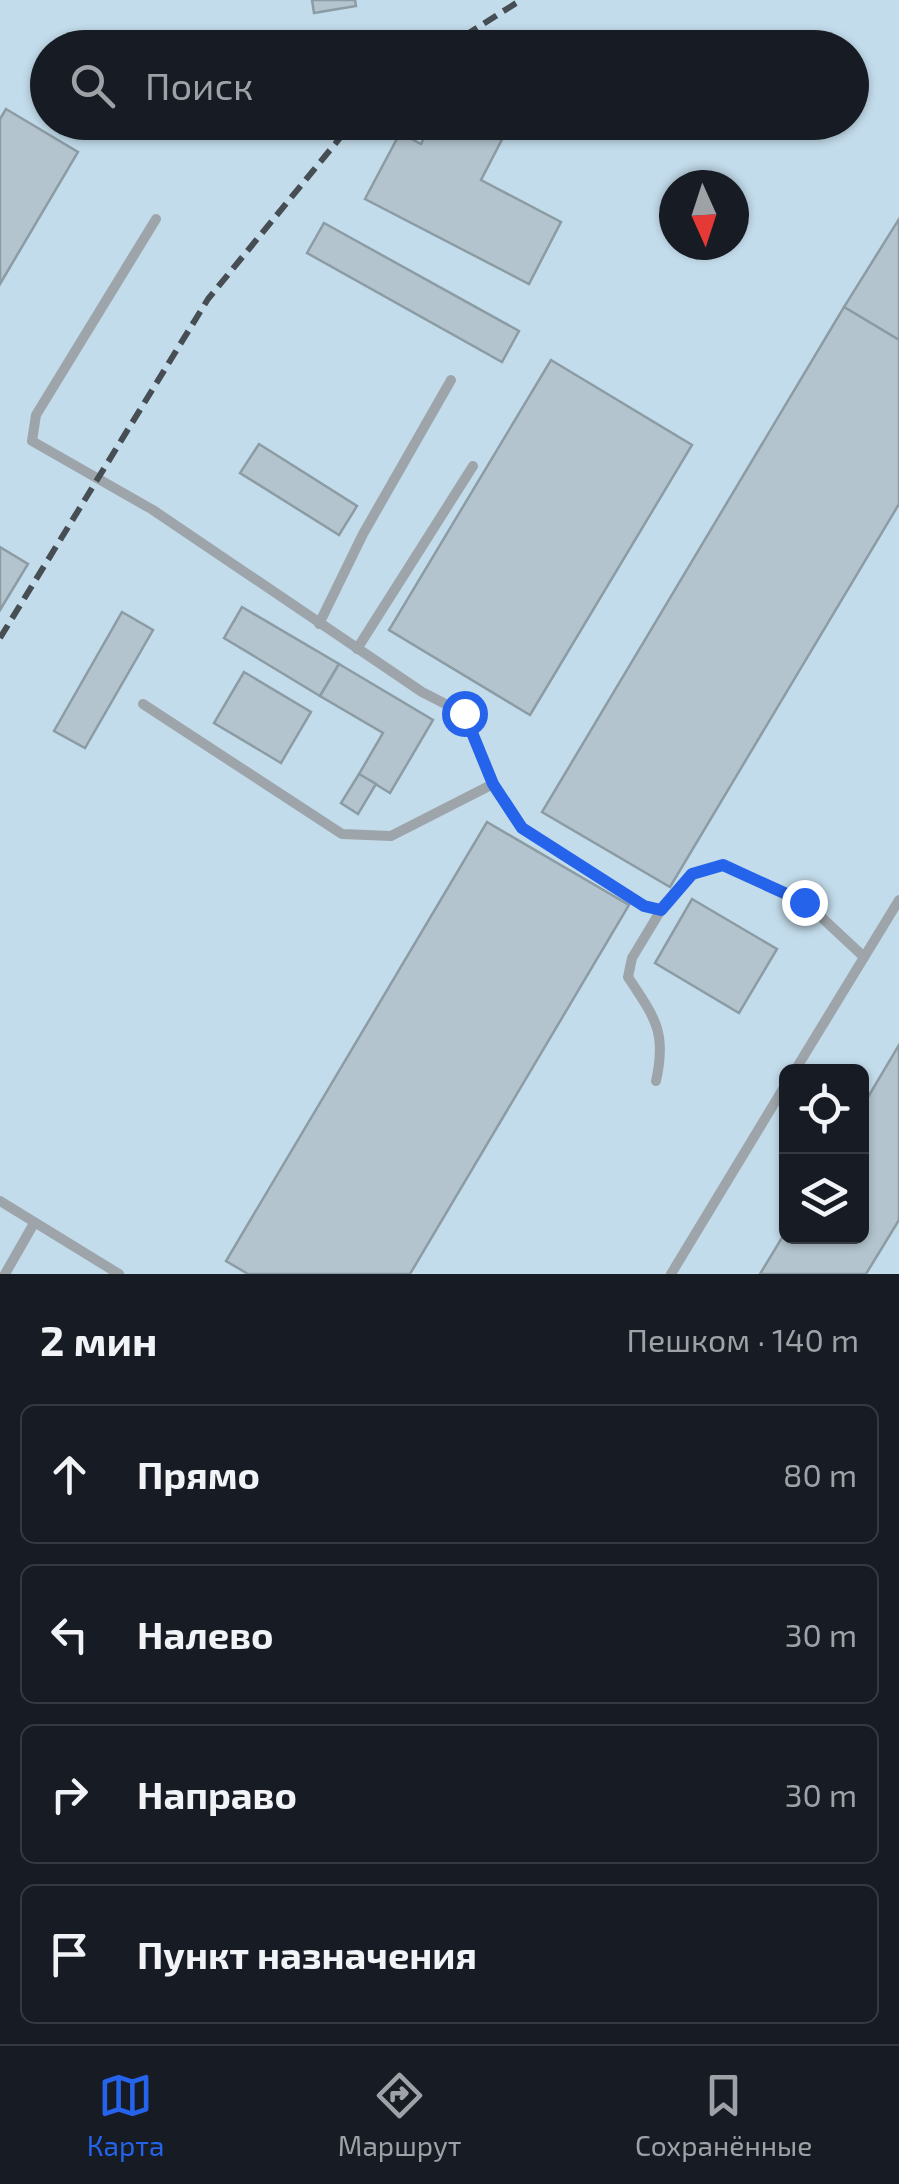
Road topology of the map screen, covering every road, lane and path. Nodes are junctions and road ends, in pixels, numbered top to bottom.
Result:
1 (156, 219) dead end
2 (452, 380) dead end
3 (473, 466) dead end
4 (320, 624) junction
5 (357, 649) junction
6 (143, 704) dead end
7 (493, 784) junction
8 (899, 900) edge
9 (661, 910) junction
10 (864, 956) junction
11 (799, 1064) edge
12 (656, 1082) dead end
13 (779, 1096) edge
14 (0, 1201) edge
15 (32, 1224) junction
16 (5, 1274) edge
17 (119, 1274) edge
18 (671, 1274) edge

1 - 4 lane
2 - 4 lane
3 - 5 lane
4 - 5 lane
5 - 7 lane
6 - 7 lane
7 - 9 lane
8 - 10 lane
9 - 10 lane
9 - 12 lane
10 - 11 lane
13 - 18 lane
14 - 15 lane
15 - 16 lane
15 - 17 lane

